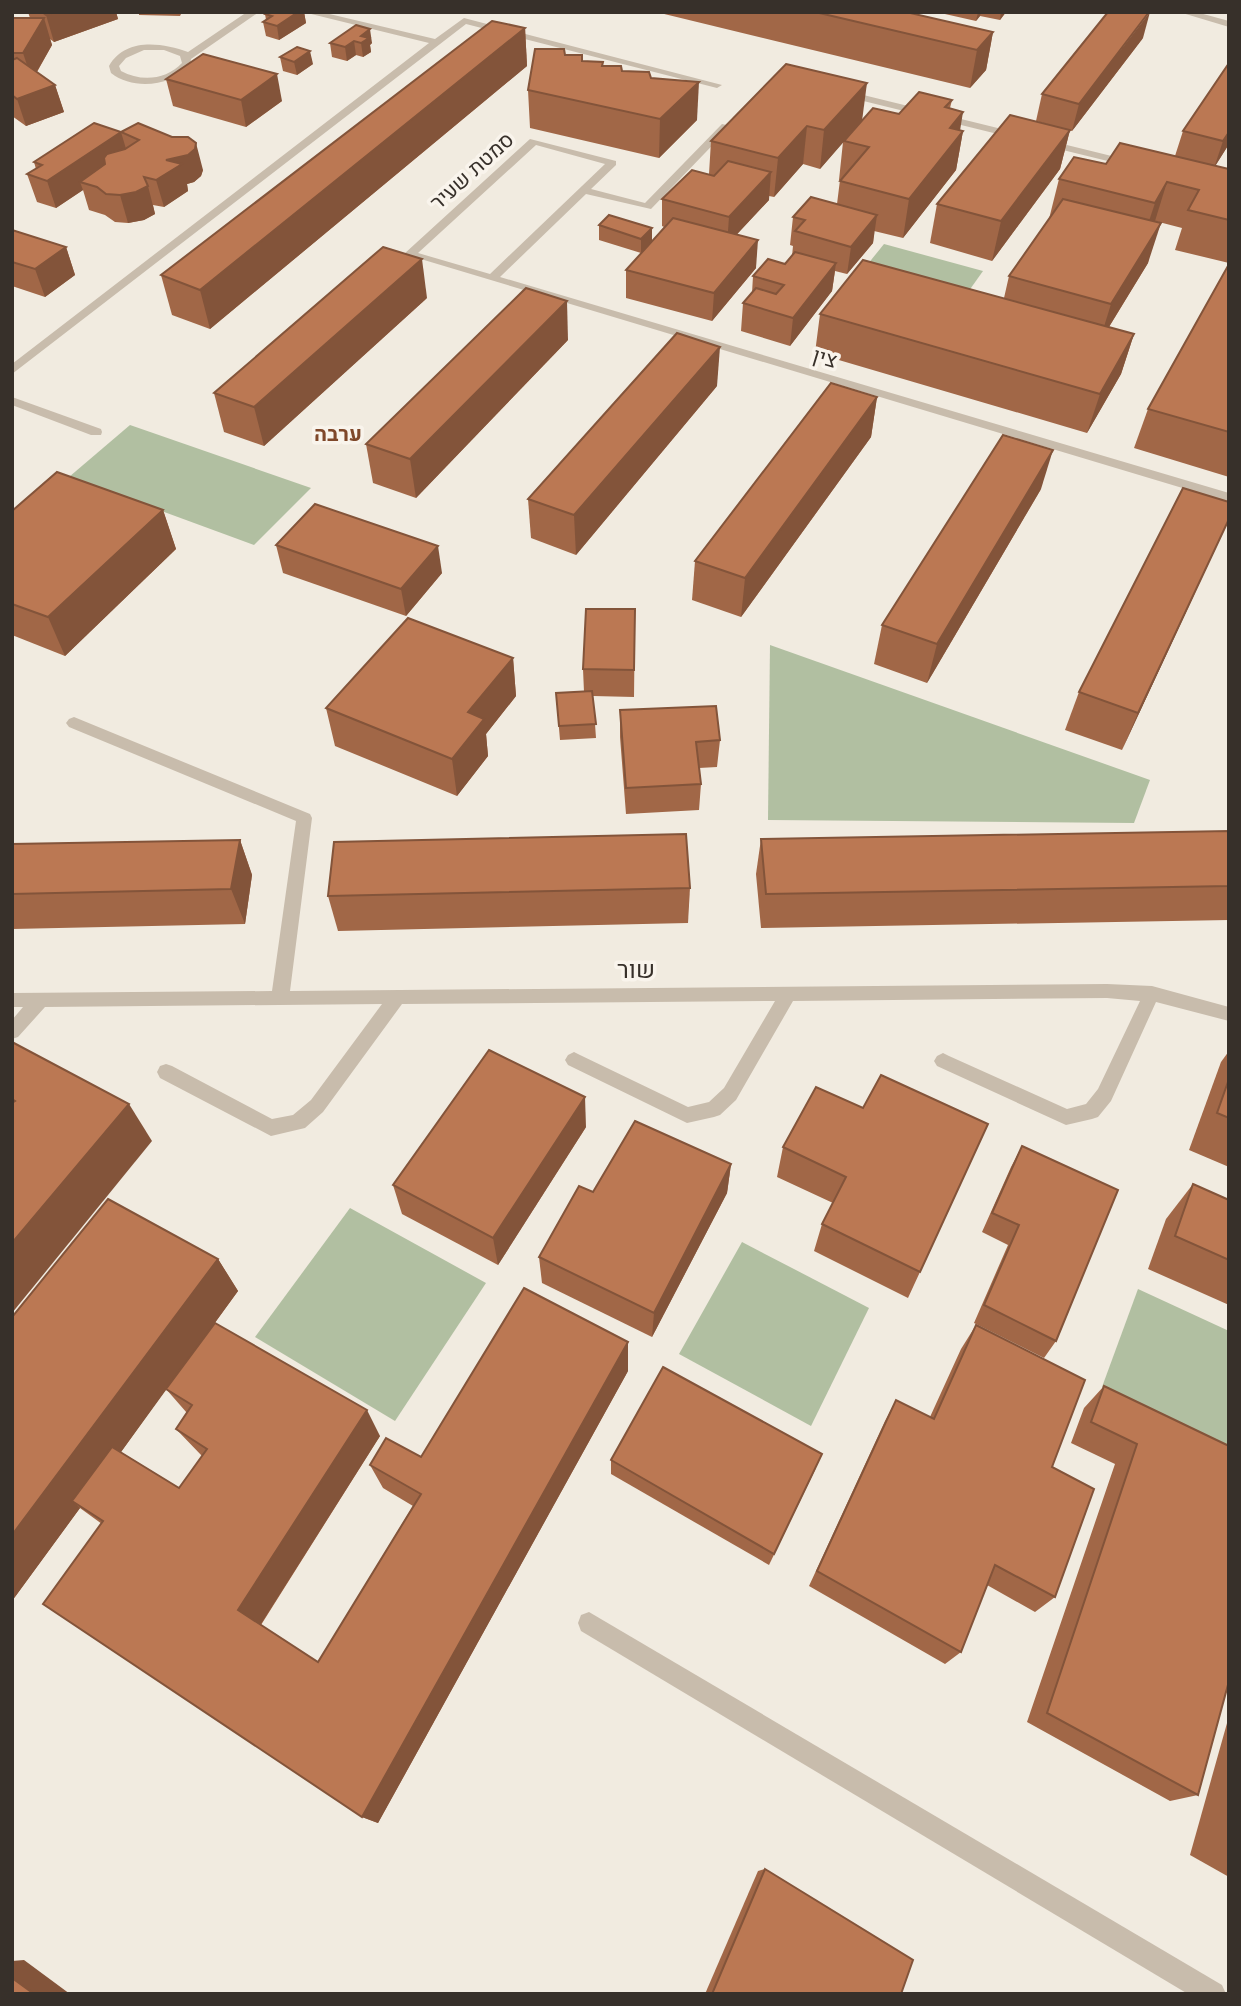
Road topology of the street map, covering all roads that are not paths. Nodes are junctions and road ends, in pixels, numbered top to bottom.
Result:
1 (254, 12) edge
2 (308, 12) edge
3 (1184, 12) edge
4 (1229, 24) edge
5 (436, 42) junction
6 (187, 57) junction
7 (717, 85) dead end
8 (828, 89) edge
9 (738, 114) edge
10 (1150, 168) edge
11 (583, 191) junction
12 (410, 254) joint
13 (492, 278) junction
14 (12, 370) edge
15 (12, 401) edge
16 (96, 432) dead end
17 (1229, 498) edge
18 (74, 723) dead end
19 (1152, 993) junction
20 (788, 994) junction
21 (280, 998) junction
22 (397, 998) junction
23 (12, 1000) edge
24 (41, 1000) junction
25 (1229, 1014) edge
26 (12, 1032) edge
27 (574, 1060) dead end
28 (943, 1061) dead end
29 (166, 1072) dead end
30 (589, 1623) dead end
31 (1213, 1994) edge

1 - 6 street
2 - 5 street
3 - 4 street
5 - 7 street
5 - 14 street
6 - 6 street
8 - 10 street
9 - 11 street
11 - 12 street, סמטת שעיר
11 - 13 street, סמטת שעיר
12 - 13 street, צין
13 - 17 street, צין
15 - 16 street
18 - 21 street
19 - 20 street, שור
19 - 25 street, שור
19 - 28 street
20 - 22 street, שור
20 - 27 street
21 - 22 street, שור
21 - 24 street, שור
22 - 29 street
23 - 24 street, שור
24 - 26 street
30 - 31 street

